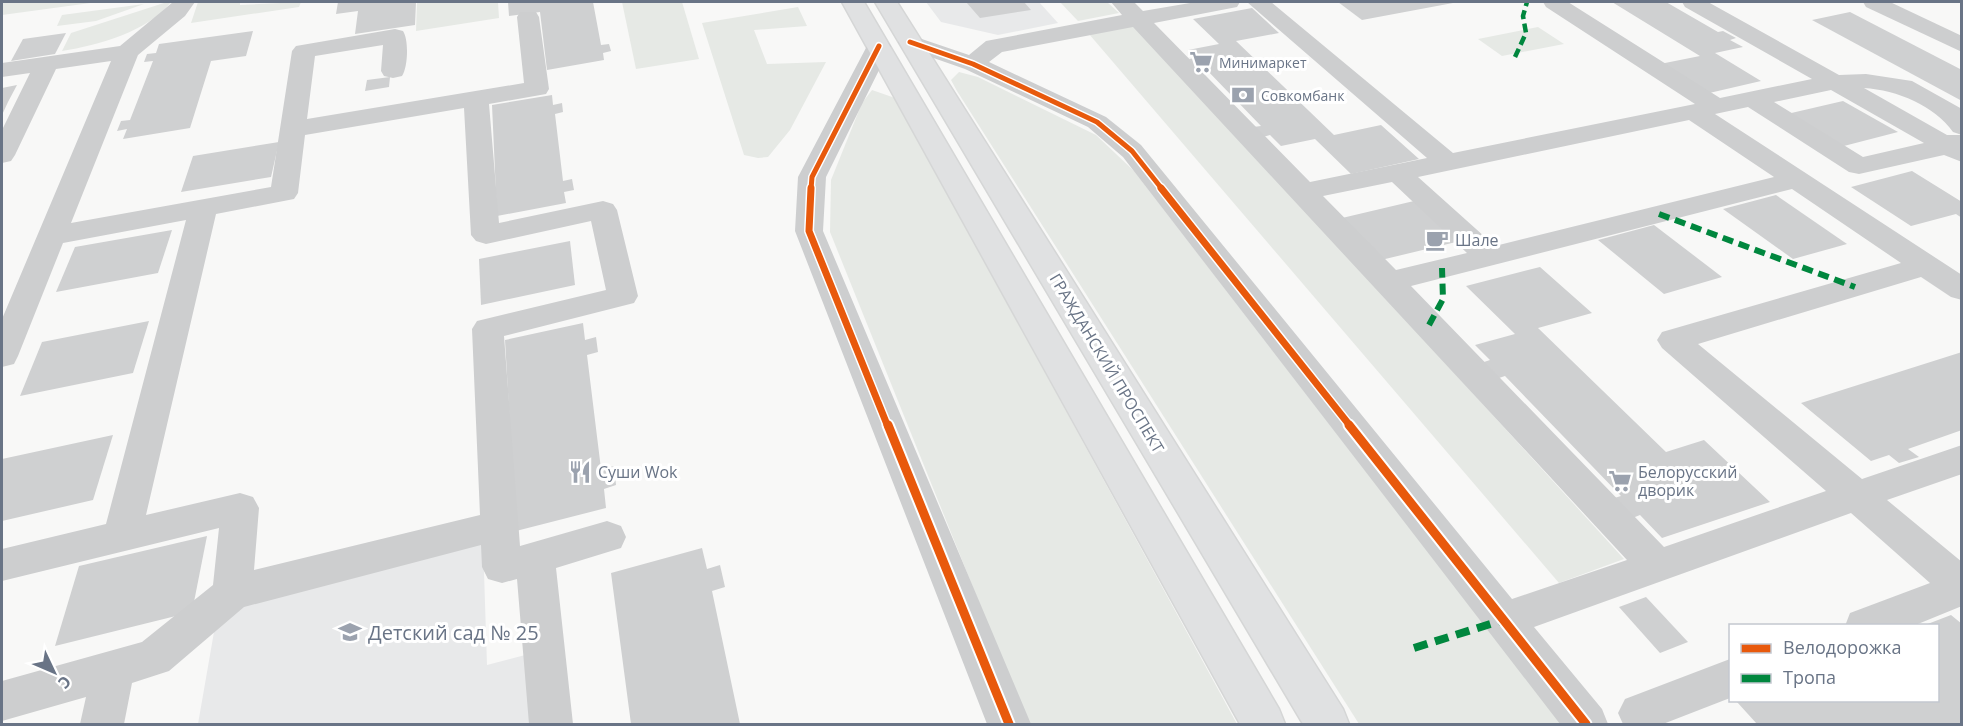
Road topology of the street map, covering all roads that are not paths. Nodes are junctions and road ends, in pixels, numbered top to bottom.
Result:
1 (184, 2) edge
2 (853, 2) edge
3 (886, 2) edge
4 (1221, 2) edge
5 (1258, 2) edge
6 (1554, 2) edge
7 (1698, 2) edge
8 (1874, 2) edge
9 (1130, 10) edge
10 (528, 16) dead end
11 (895, 44) junction
12 (1962, 45) edge
13 (127, 52) junction
14 (47, 64) junction
15 (973, 64) junction
16 (2, 70) edge
17 (393, 71) dead end
18 (1835, 82) junction
19 (476, 98) junction
20 (1752, 99) junction
21 (1705, 109) junction
22 (292, 129) junction
23 (1958, 141) edge
24 (2, 155) edge
25 (1447, 162) junction
26 (1398, 173) junction
27 (1796, 180) junction
28 (1304, 192) junction
29 (203, 208) junction
30 (51, 236) junction
31 (1488, 256) junction
32 (1925, 266) junction
33 (1389, 282) junction
34 (1962, 290) edge
35 (2, 356) edge
36 (1962, 459) edge
37 (1854, 495) junction
38 (501, 525) junction
39 (122, 535) junction
40 (607, 537) dead end
41 (535, 558) junction
42 (2, 565) edge
43 (1658, 566) junction
44 (1962, 587) edge
45 (232, 593) junction
46 (1503, 620) junction
47 (1870, 624) edge
48 (114, 669) junction
49 (1729, 679) edge
50 (2, 701) edge
51 (1640, 713) dead end
52 (102, 724) edge
53 (551, 724) edge
54 (1010, 724) edge
55 (1263, 724) edge
56 (1328, 724) edge
57 (1586, 724) edge

1 - 13 street
2 - 11 main road, ГРАЖДАНСКИЙ ПРОСПЕКТ
3 - 11 main road, ГРАЖДАНСКИЙ ПРОСПЕКТ
4 - 9 street
5 - 25 street
6 - 21 street
7 - 18 street
8 - 12 street
9 - 15 street
9 - 28 street
10 - 19 street
11 - 15 street
11 - 54 street
11 - 55 main road, ГРАЖДАНСКИЙ ПРОСПЕКТ
11 - 56 main road, ГРАЖДАНСКИЙ ПРОСПЕКТ
13 - 14 street
13 - 30 street
14 - 16 street
14 - 24 street
15 - 46 street
17 - 22 street
18 - 20 street
18 - 23 street
19 - 22 street
19 - 38 street
20 - 21 street
20 - 23 street
21 - 25 street
21 - 27 street
22 - 29 street
25 - 26 street
26 - 28 street
26 - 31 street
27 - 31 street
27 - 32 street
28 - 33 street
29 - 30 street
29 - 39 street
30 - 35 street
31 - 33 street
32 - 34 street
32 - 37 street
33 - 43 street
36 - 37 street
37 - 43 street
37 - 44 street
38 - 41 street
38 - 45 street
39 - 42 street
39 - 45 street
40 - 41 street
41 - 53 street
43 - 46 street
44 - 47 street
45 - 48 street
46 - 57 street
48 - 50 street
48 - 52 street
49 - 51 street

